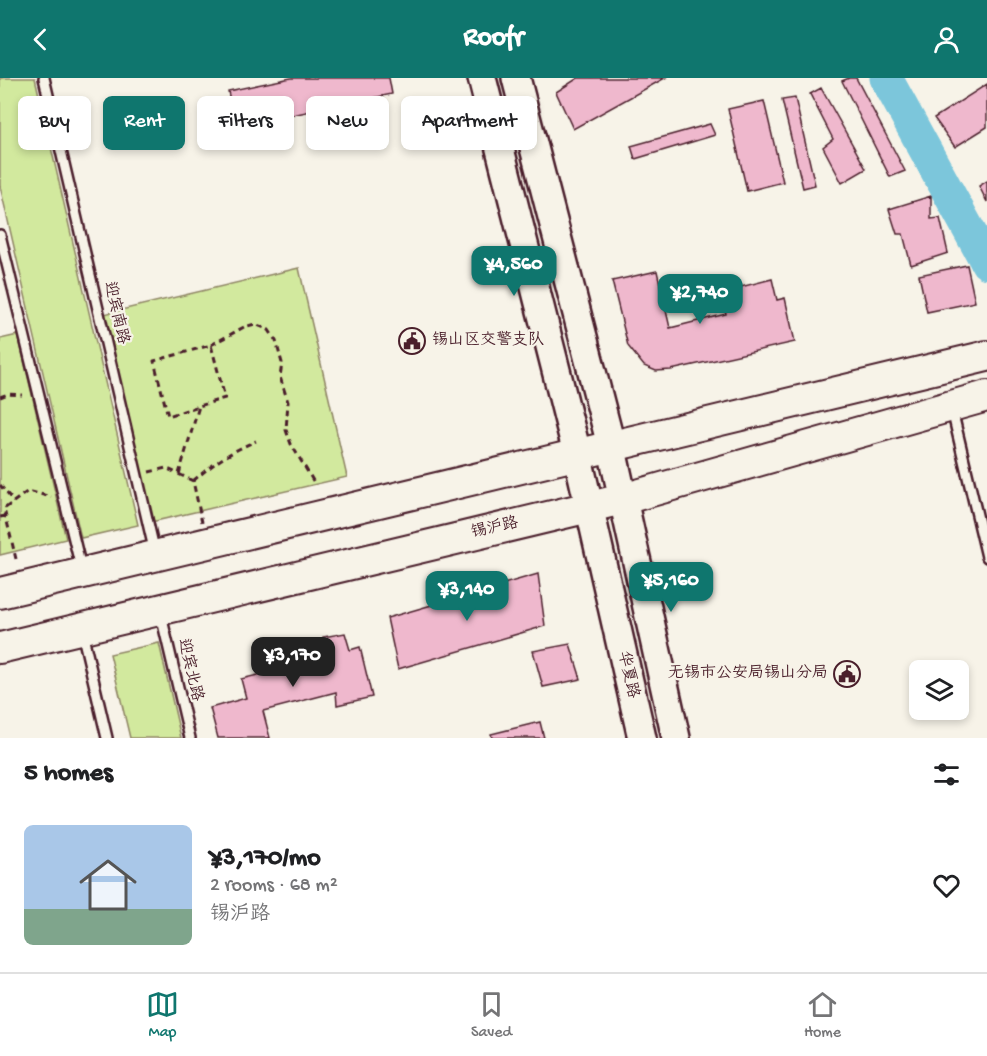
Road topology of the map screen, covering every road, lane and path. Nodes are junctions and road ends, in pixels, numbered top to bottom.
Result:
1 (44, 78) edge
2 (482, 78) edge
3 (516, 78) edge
4 (0, 235) edge
5 (212, 345) junction
6 (987, 356) edge
7 (22, 394) dead end
8 (987, 396) edge
9 (0, 397) edge
10 (199, 406) junction
11 (951, 407) junction
12 (256, 441) dead end
13 (610, 445) junction
14 (577, 453) junction
15 (140, 474) dead end
16 (179, 474) junction
17 (193, 481) junction
18 (315, 484) dead end
19 (0, 485) edge
20 (56, 498) dead end
21 (623, 499) junction
22 (14, 502) junction
23 (589, 507) junction
24 (6, 516) junction
25 (0, 517) edge
26 (203, 524) dead end
27 (156, 555) junction
28 (987, 557) edge
29 (16, 559) dead end
30 (82, 573) junction
31 (0, 593) edge
32 (159, 609) junction
33 (81, 628) junction
34 (0, 648) edge
35 (107, 738) edge
36 (190, 738) edge
37 (642, 738) edge
38 (676, 738) edge

1 - 27 lane, 迎宾南路
2 - 14 street, 华夏路
3 - 13 street, 华夏路
4 - 30 lane
5 - 10 path
5 - 10 path
5 - 18 path
6 - 13 main road
7 - 9 path
8 - 11 main road, 锡沪路
10 - 16 path
11 - 21 main road, 锡沪路
11 - 28 lane
12 - 17 path
13 - 14 main road
13 - 21 street, 华夏路
14 - 23 street, 华夏路
14 - 27 main road
15 - 16 path
16 - 17 path
17 - 26 path
19 - 22 path
20 - 22 path
21 - 23 main road, 锡沪路
21 - 38 street, 华夏路
22 - 24 path
23 - 32 main road, 锡沪路
23 - 37 street, 华夏路
24 - 25 path
24 - 29 path
27 - 30 main road
30 - 31 main road
32 - 33 main road, 锡沪路
32 - 36 lane, 迎宾北路
33 - 34 main road, 锡沪路
33 - 35 lane

